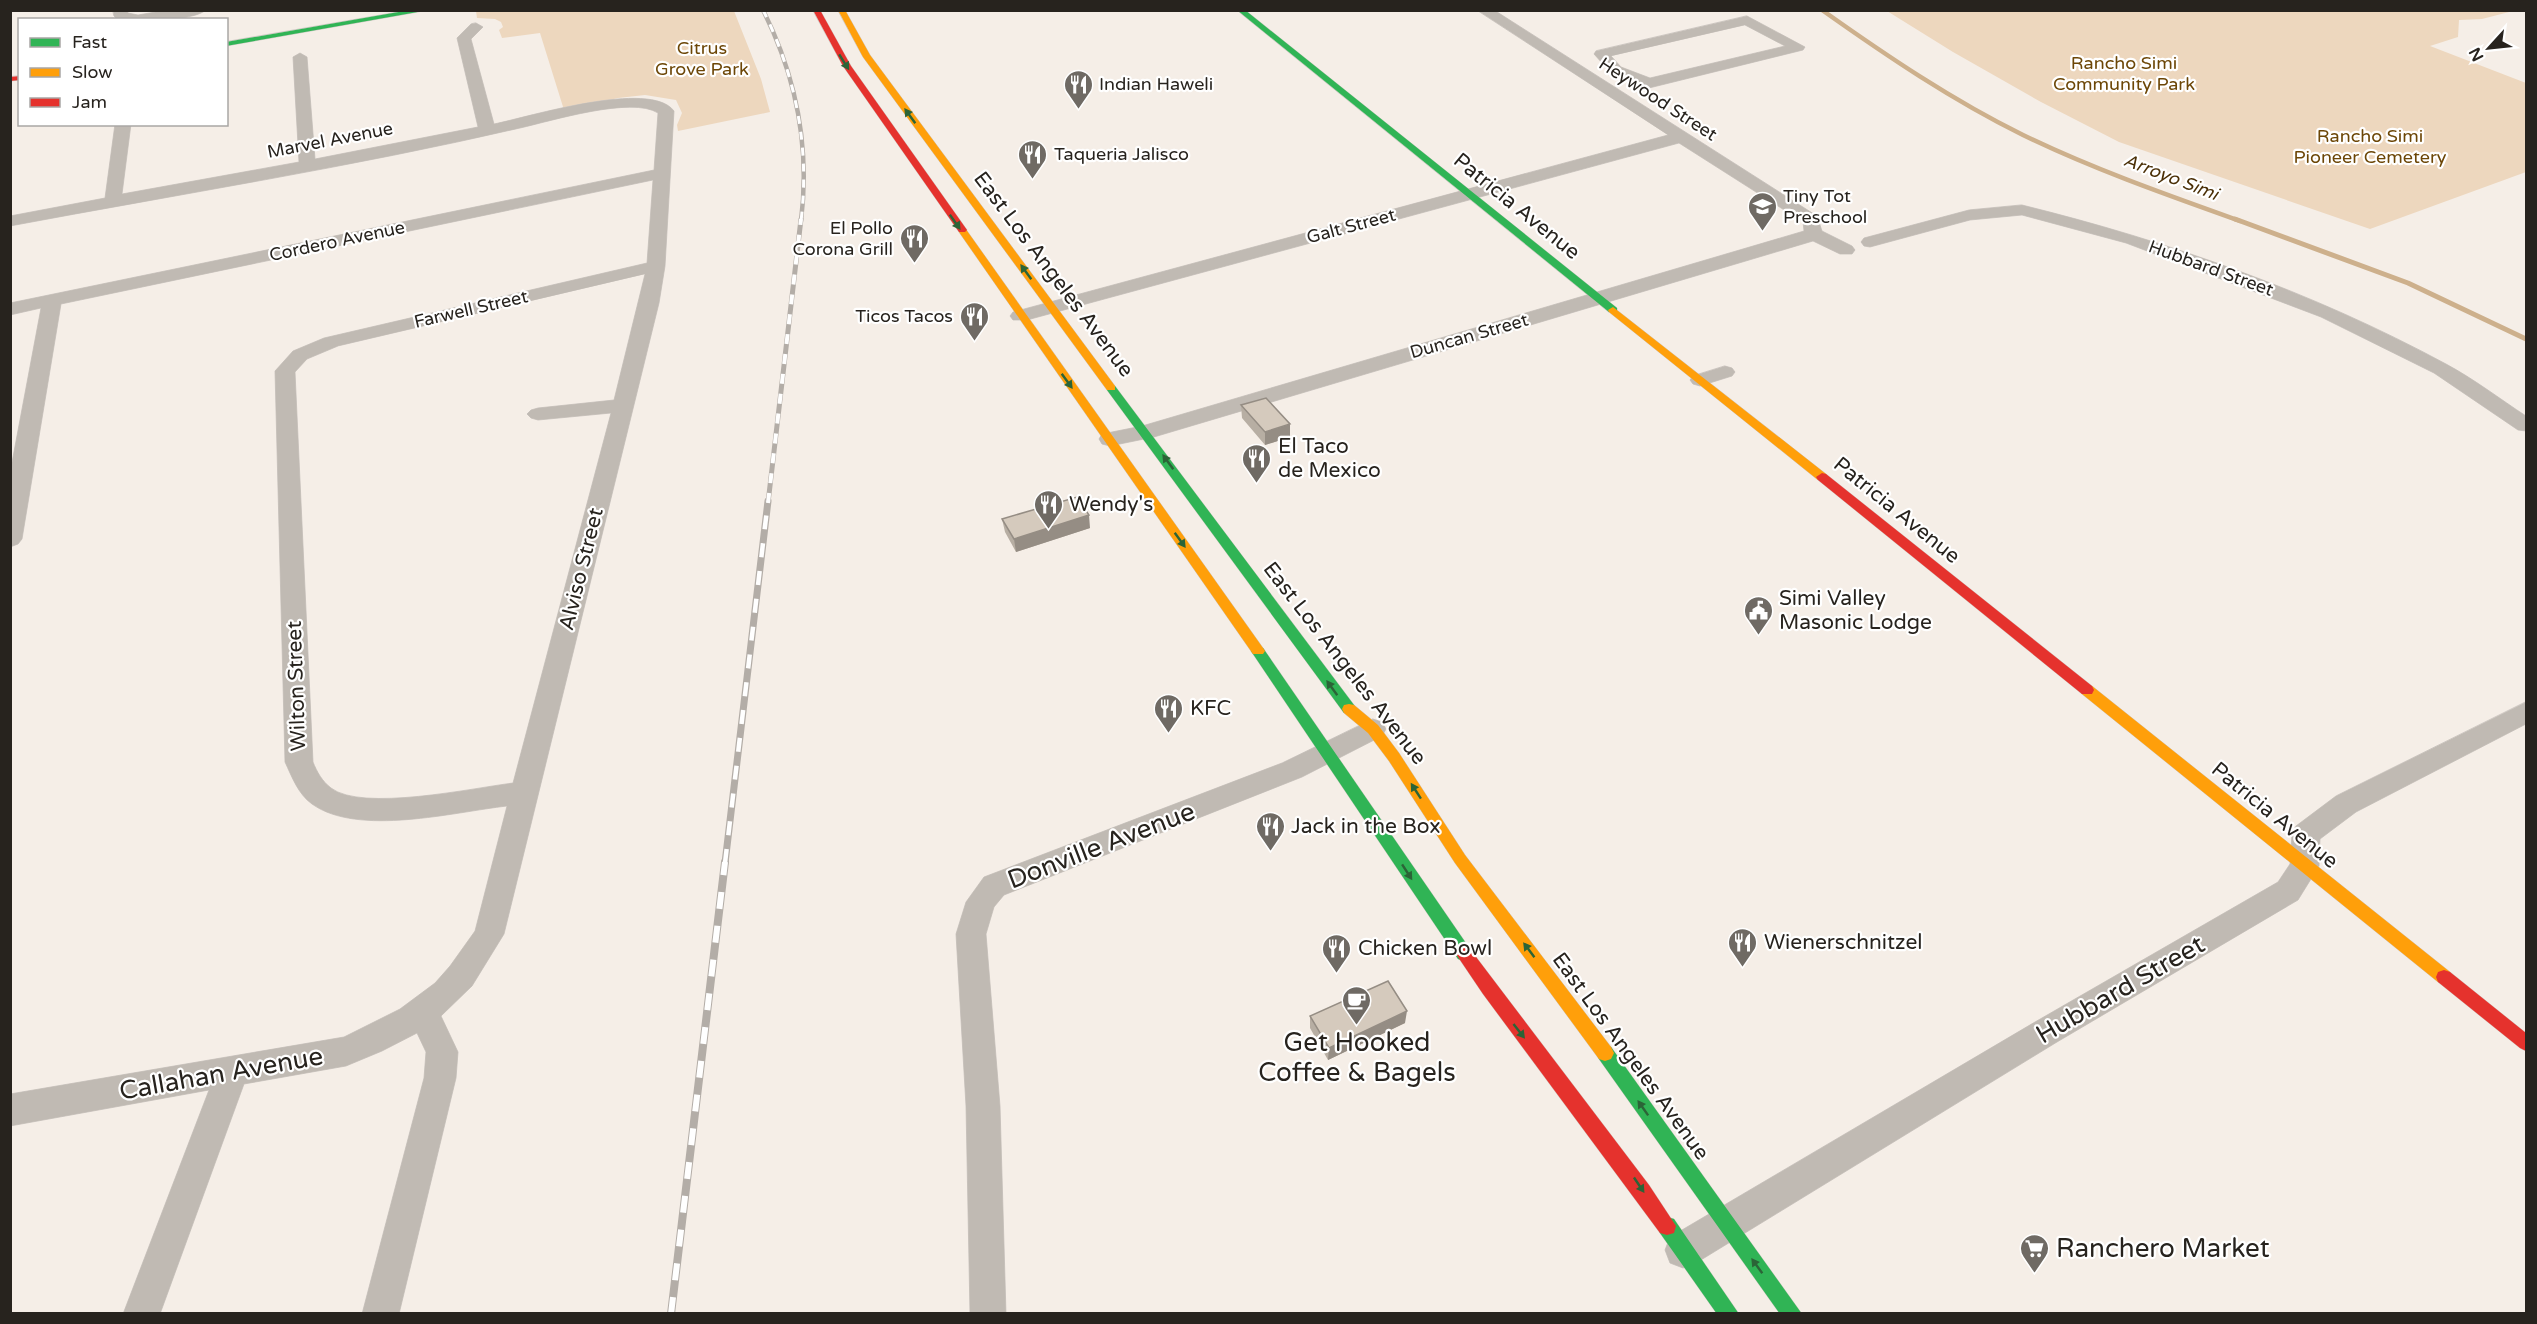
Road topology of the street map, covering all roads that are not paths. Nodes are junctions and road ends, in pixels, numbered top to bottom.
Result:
1 (120, 10) edge
2 (199, 10) edge
3 (426, 10) edge
4 (816, 10) edge
5 (841, 10) edge
6 (1240, 10) edge
7 (1484, 10) edge
8 (132, 18) edge
9 (145, 18) edge
10 (476, 27) dead end
11 (228, 44) edge
12 (300, 57) dead end
13 (1616, 70) junction
14 (1587, 77) junction
15 (657, 104) joint
16 (123, 126) edge
17 (487, 130) junction
18 (1681, 137) junction
19 (307, 164) junction
20 (663, 173) junction
21 (1469, 194) junction
22 (113, 201) junction
23 (10, 221) edge
24 (1812, 227) junction
25 (1870, 242) dead end
26 (1846, 249) dead end
27 (656, 266) junction
28 (1598, 299) junction
29 (52, 301) junction
30 (1052, 307) junction
31 (10, 309) edge
32 (1020, 316) junction
33 (290, 363) joint
34 (1725, 372) dead end
35 (1700, 380) junction
36 (624, 405) junction
37 (538, 414) dead end
38 (2526, 425) edge
39 (1146, 432) junction
40 (1110, 439) junction
41 (10, 539) edge
42 (2526, 712) edge
43 (1373, 729) junction
44 (1329, 752) junction
45 (524, 793) junction
46 (2304, 866) junction
47 (424, 1013) junction
48 (2526, 1043) edge
49 (232, 1072) junction
50 (10, 1110) edge
51 (1726, 1224) junction
52 (1683, 1250) junction
53 (141, 1314) edge
54 (380, 1314) edge
55 (988, 1314) edge
56 (1729, 1314) edge
57 (1792, 1314) edge

1 - 8 street
2 - 9 street
3 - 11 main road
4 -> 32 main road
30 -> 5 main road, East Los Angeles Avenue
6 - 21 main road, Patricia Avenue
7 - 14 street, Heywood Street
10 - 17 street
12 - 19 street
13 - 13 street
13 - 14 street
14 - 18 street, Heywood Street
15 - 17 street, Marvel Avenue
15 - 20 street, Alviso Street
16 - 22 street
17 - 19 street, Marvel Avenue
18 - 21 street, Galt Street
18 - 24 street, Heywood Street
19 - 22 street, Marvel Avenue
20 - 27 street, Alviso Street
20 - 29 street, Cordero Avenue
21 - 28 main road, Patricia Avenue
21 - 30 street, Galt Street
22 - 23 street, Marvel Avenue
24 - 26 street, Heywood Street
24 - 28 street, Duncan Street
25 - 38 street, Hubbard Street
27 - 33 street, Farwell Street
27 - 36 street, Alviso Street
28 - 35 main road, Patricia Avenue
28 - 39 street, Duncan Street
29 - 31 street, Cordero Avenue
29 - 41 street
30 - 32 street, Galt Street
30 - 39 main road, East Los Angeles Avenue
32 -> 40 main road
33 - 45 street, Wilton Street
34 - 35 street
35 - 46 main road, Patricia Avenue
36 - 37 street
36 - 45 street, Alviso Street
39 - 40 street, Duncan Street
43 -> 39 main road, East Los Angeles Avenue
40 -> 44 main road
42 - 46 street, Hubbard Street
43 - 44 street, Donville Avenue
51 -> 43 main road, East Los Angeles Avenue
44 -> 52 main road
44 - 55 street, Donville Avenue
45 - 47 street, Alviso Street
46 - 48 main road, Patricia Avenue
46 - 51 street, Hubbard Street
47 - 49 street, Callahan Avenue
47 - 54 street
49 - 50 street, Callahan Avenue
49 - 53 street
51 - 52 street, Hubbard Street
57 -> 51 main road, East Los Angeles Avenue
52 - 56 main road

